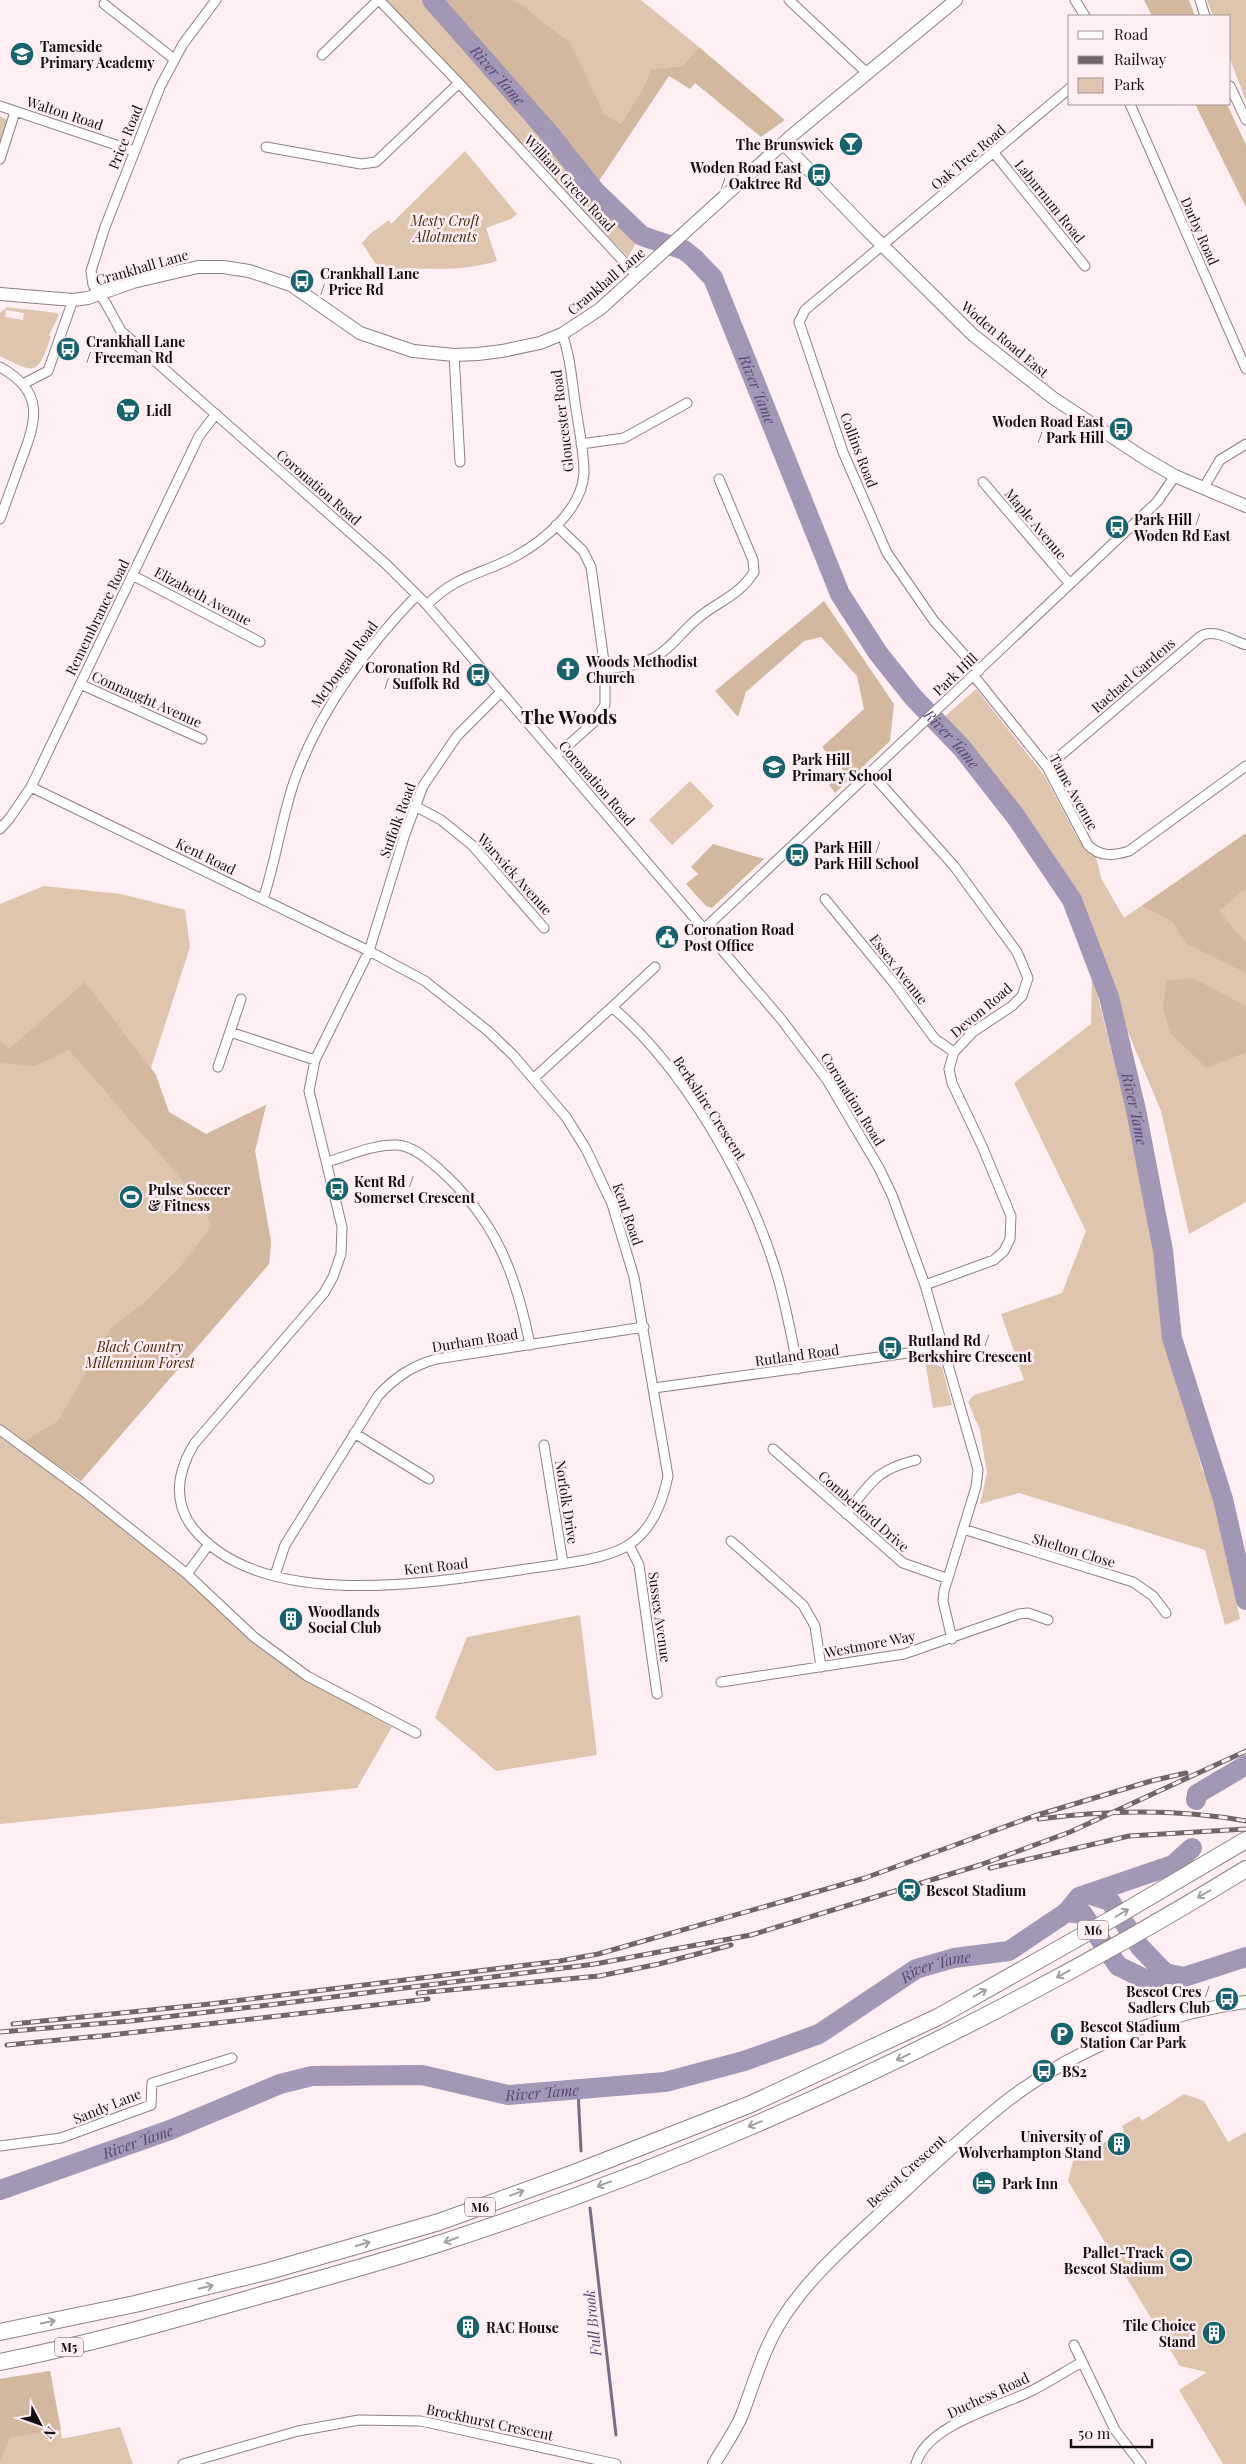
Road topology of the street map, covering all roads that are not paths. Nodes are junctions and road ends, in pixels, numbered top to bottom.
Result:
1 (216, 0) edge
2 (379, 0) edge
3 (788, 0) edge
4 (956, 0) edge
5 (1075, 0) edge
6 (1200, 0) edge
7 (104, 4) dead end
8 (1084, 15) edge
9 (1206, 15) edge
10 (322, 55) dead end
11 (174, 59) junction
12 (868, 73) junction
13 (459, 83) junction
14 (1231, 88) edge
15 (1068, 90) edge
16 (1130, 105) edge
17 (0, 106) edge
18 (15, 112) junction
19 (1246, 120) edge
20 (784, 143) junction
21 (266, 147) dead end
22 (134, 151) junction
23 (994, 153) junction
24 (0, 159) edge
25 (883, 246) junction
26 (1085, 266) dead end
27 (637, 276) junction
28 (0, 294) edge
29 (100, 294) junction
30 (73, 300) junction
31 (562, 334) junction
32 (454, 356) junction
33 (0, 367) edge
34 (1246, 369) edge
35 (23, 384) junction
36 (687, 403) dead end
37 (216, 414) junction
38 (581, 444) junction
39 (1246, 444) edge
40 (460, 462) dead end
41 (1175, 476) junction
42 (719, 479) dead end
43 (982, 482) dead end
44 (1203, 489) junction
45 (1246, 506) edge
46 (0, 519) edge
47 (556, 525) junction
48 (132, 575) junction
49 (1070, 584) junction
50 (417, 595) junction
51 (427, 605) junction
52 (260, 642) dead end
53 (1246, 645) edge
54 (605, 669) junction
55 (976, 673) junction
56 (80, 684) junction
57 (501, 692) junction
58 (202, 739) dead end
59 (556, 756) junction
60 (1246, 766) edge
61 (1047, 767) junction
62 (871, 773) junction
63 (31, 787) junction
64 (415, 806) junction
65 (0, 829) edge
66 (825, 899) dead end
67 (263, 900) junction
68 (544, 928) dead end
69 (704, 929) junction
70 (369, 951) junction
71 (655, 968) dead end
72 (241, 999) dead end
73 (612, 1007) junction
74 (230, 1032) junction
75 (954, 1052) junction
76 (315, 1060) junction
77 (218, 1067) dead end
78 (534, 1078) junction
79 (326, 1162) junction
80 (925, 1285) junction
81 (644, 1327) junction
82 (530, 1345) junction
83 (944, 1348) junction
84 (798, 1369) junction
85 (654, 1388) junction
86 (0, 1430) edge
87 (354, 1433) junction
88 (544, 1445) dead end
89 (773, 1449) dead end
90 (916, 1460) dead end
91 (429, 1479) dead end
92 (846, 1514) junction
93 (963, 1529) junction
94 (731, 1541) dead end
95 (209, 1544) junction
96 (629, 1545) junction
97 (563, 1563) junction
98 (187, 1574) junction
99 (274, 1575) junction
100 (946, 1578) junction
101 (1166, 1614) dead end
102 (1048, 1620) dead end
103 (952, 1639) junction
104 (822, 1667) junction
105 (721, 1682) dead end
106 (657, 1694) dead end
107 (416, 1733) dead end
108 (1246, 1840) edge
109 (1246, 1869) edge
110 (1246, 2002) edge
111 (232, 2058) dead end
112 (0, 2146) edge
113 (138, 2330) junction
114 (0, 2332) edge
115 (1074, 2345) dead end
116 (0, 2354) edge
117 (0, 2362) edge
118 (1082, 2362) junction
119 (182, 2464) edge
120 (616, 2464) edge
121 (714, 2464) edge
122 (916, 2464) edge
123 (1141, 2464) edge

1 - 11 street, Price Road
2 - 10 street, William Green Road
2 - 13 street, William Green Road
3 - 12 street
4 - 12 street, Crankhall Lane
5 - 8 street
6 - 9 street
7 - 11 street
11 - 22 street, Price Road
12 - 20 street, Crankhall Lane
13 - 21 street
13 - 27 street, William Green Road
14 - 19 street
15 - 23 street, Oak Tree Road
16 - 34 street, Darby Road
17 - 18 street, Walton Road
18 - 22 street, Walton Road
18 - 24 street, Walton Road
20 - 25 street, Woden Road East
20 - 27 street, Crankhall Lane
22 - 29 street, Price Road
23 - 25 street, Oak Tree Road
23 - 26 street, Laburnum Road
25 - 41 street, Woden Road East
25 - 55 street, Collins Road
27 - 31 street, Crankhall Lane
28 - 30 street, Crankhall Lane
29 - 30 street, Crankhall Lane
29 - 32 street, Crankhall Lane
29 - 37 street, Coronation Road
30 - 35 street
31 - 32 street, Crankhall Lane
31 - 38 street, Gloucester Road
32 - 40 street
33 - 35 street
35 - 46 street
36 - 38 street
37 - 48 street, Remembrance Road
37 - 50 street, Coronation Road
38 - 47 street, Gloucester Road
39 - 44 street
41 - 44 street, Woden Road East
41 - 49 street, Park Hill
42 - 54 street
43 - 49 street, Maple Avenue
44 - 45 street, Woden Road East
47 - 51 street, Gloucester Road
47 - 54 street
48 - 52 street, Elizabeth Avenue
48 - 56 street, Remembrance Road
49 - 55 street, Park Hill
50 - 51 street, Coronation Road
50 - 67 street, McDougall Road
51 - 57 street, Coronation Road
53 - 61 street, Rachael Gardens
54 - 59 street
55 - 61 street, Tame Avenue
55 - 62 street, Park Hill
56 - 58 street, Connaught Avenue
56 - 63 street, Remembrance Road
57 - 59 street, Coronation Road
57 - 64 street, Suffolk Road
59 - 69 street, Coronation Road
60 - 61 street, Tame Avenue
62 - 69 street, Park Hill
62 - 75 street, Devon Road
63 - 65 street, Remembrance Road
63 - 67 street, Kent Road
64 - 68 street, Warwick Avenue
64 - 70 street, Suffolk Road
66 - 75 street, Essex Avenue
67 - 70 street, Kent Road
69 - 80 street, Coronation Road
70 - 76 street, Kent Road
70 - 78 street, Kent Road
71 - 73 street
72 - 74 street
73 - 78 street
73 - 84 street, Berkshire Crescent
74 - 76 street
74 - 77 street
75 - 80 street, Devon Road
76 - 79 street, Kent Road
78 - 81 street, Kent Road
79 - 82 street
79 - 95 street, Kent Road
80 - 83 street, Coronation Road
81 - 82 street, Durham Road
81 - 85 street, Kent Road
82 - 87 street, Durham Road
83 - 84 street, Rutland Road
83 - 93 street, Coronation Road
84 - 85 street, Rutland Road
85 - 96 street, Kent Road
86 - 98 street
87 - 91 street
87 - 99 street, Durham Road
88 - 97 street, Norfolk Drive
89 - 92 street, Comberford Drive
90 - 92 street
92 - 100 street, Comberford Drive
93 - 100 street, Coronation Road
93 - 101 street, Shelton Close
94 - 104 street
95 - 98 street
95 - 99 street, Kent Road
96 - 97 street, Kent Road
96 - 106 street, Sussex Avenue
97 - 99 street, Kent Road
98 - 107 street
100 - 103 street, Coronation Road
102 - 103 street, Westmore Way
103 - 104 street, Westmore Way
104 - 105 street, Westmore Way
114 -> 108 highway, M6
109 -> 113 highway, M6
110 - 121 street, Bescot Crescent
111 - 112 street, Sandy Lane
113 - 116 highway, M6
113 - 117 highway, M5
115 - 118 street
118 - 122 street, Duchess Road
118 - 123 street
119 - 120 street, Brockhurst Crescent

